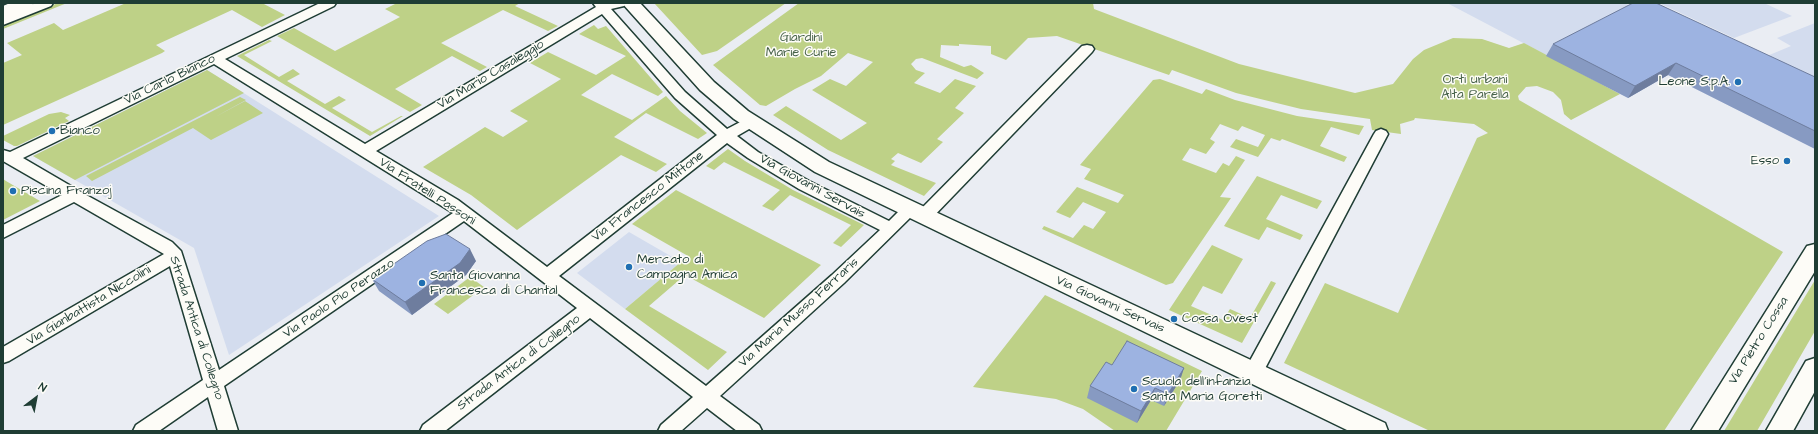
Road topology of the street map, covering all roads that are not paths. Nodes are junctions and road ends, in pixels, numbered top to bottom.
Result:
1 (25, 3) edge
2 (47, 3) edge
3 (330, 3) edge
4 (620, 3) edge
5 (631, 3) edge
6 (601, 6) edge
7 (3, 12) edge
8 (3, 21) edge
9 (1087, 49) dead end
10 (215, 59) junction
11 (751, 122) junction
12 (1382, 134) dead end
13 (727, 135) junction
14 (364, 151) junction
15 (7, 156) edge
16 (75, 195) junction
17 (917, 213) junction
18 (463, 214) junction
19 (890, 228) junction
20 (3, 232) edge
21 (1815, 252) edge
22 (175, 255) junction
23 (547, 276) junction
24 (589, 309) junction
25 (3, 356) edge
26 (1815, 368) edge
27 (1253, 373) junction
28 (214, 383) junction
29 (706, 396) junction
30 (143, 431) edge
31 (228, 431) edge
32 (430, 431) edge
33 (668, 431) edge
34 (752, 431) edge
35 (1375, 431) edge
36 (1704, 431) edge
37 (1780, 431) edge

1 - 7 street
2 - 8 street
3 - 10 street, Via Carlo Bianco
4 - 6 street, Via Mario Casaleggio
5 - 11 street, Via Giovanni Servais
6 - 13 street, Via Giovanni Servais
6 - 14 street, Via Mario Casaleggio
9 - 17 street
10 - 14 street, Via Fratelli Passoni
10 - 15 street, Via Carlo Bianco
11 - 13 street, Via Francesco Mittone
11 - 17 street, Via Giovanni Servais
12 - 27 street
13 - 19 street, Via Giovanni Servais
13 - 23 street, Via Francesco Mittone
14 - 18 street, Via Fratelli Passoni
15 - 16 street, Strada Antica di Collegno
16 - 20 street
16 - 22 street, Strada Antica di Collegno
17 - 19 street
17 - 27 street, Via Giovanni Servais
18 - 23 street, Via Fratelli Passoni
18 - 28 street, Via Paolo Pio Perazzo
19 - 29 street, Via Maria Musso Ferraris
21 - 36 street, Via Pietro Cossa
22 - 25 street, Via Gianbattista Niccolini
22 - 28 street, Strada Antica di Collegno
23 - 24 street, Via Fratelli Passoni
24 - 29 street, Via Fratelli Passoni
24 - 32 street, Strada Antica di Collegno
26 - 37 street
27 - 35 street, Via Giovanni Servais
28 - 30 street, Via Paolo Pio Perazzo
28 - 31 street, Strada Antica di Collegno
29 - 33 street
29 - 34 street

